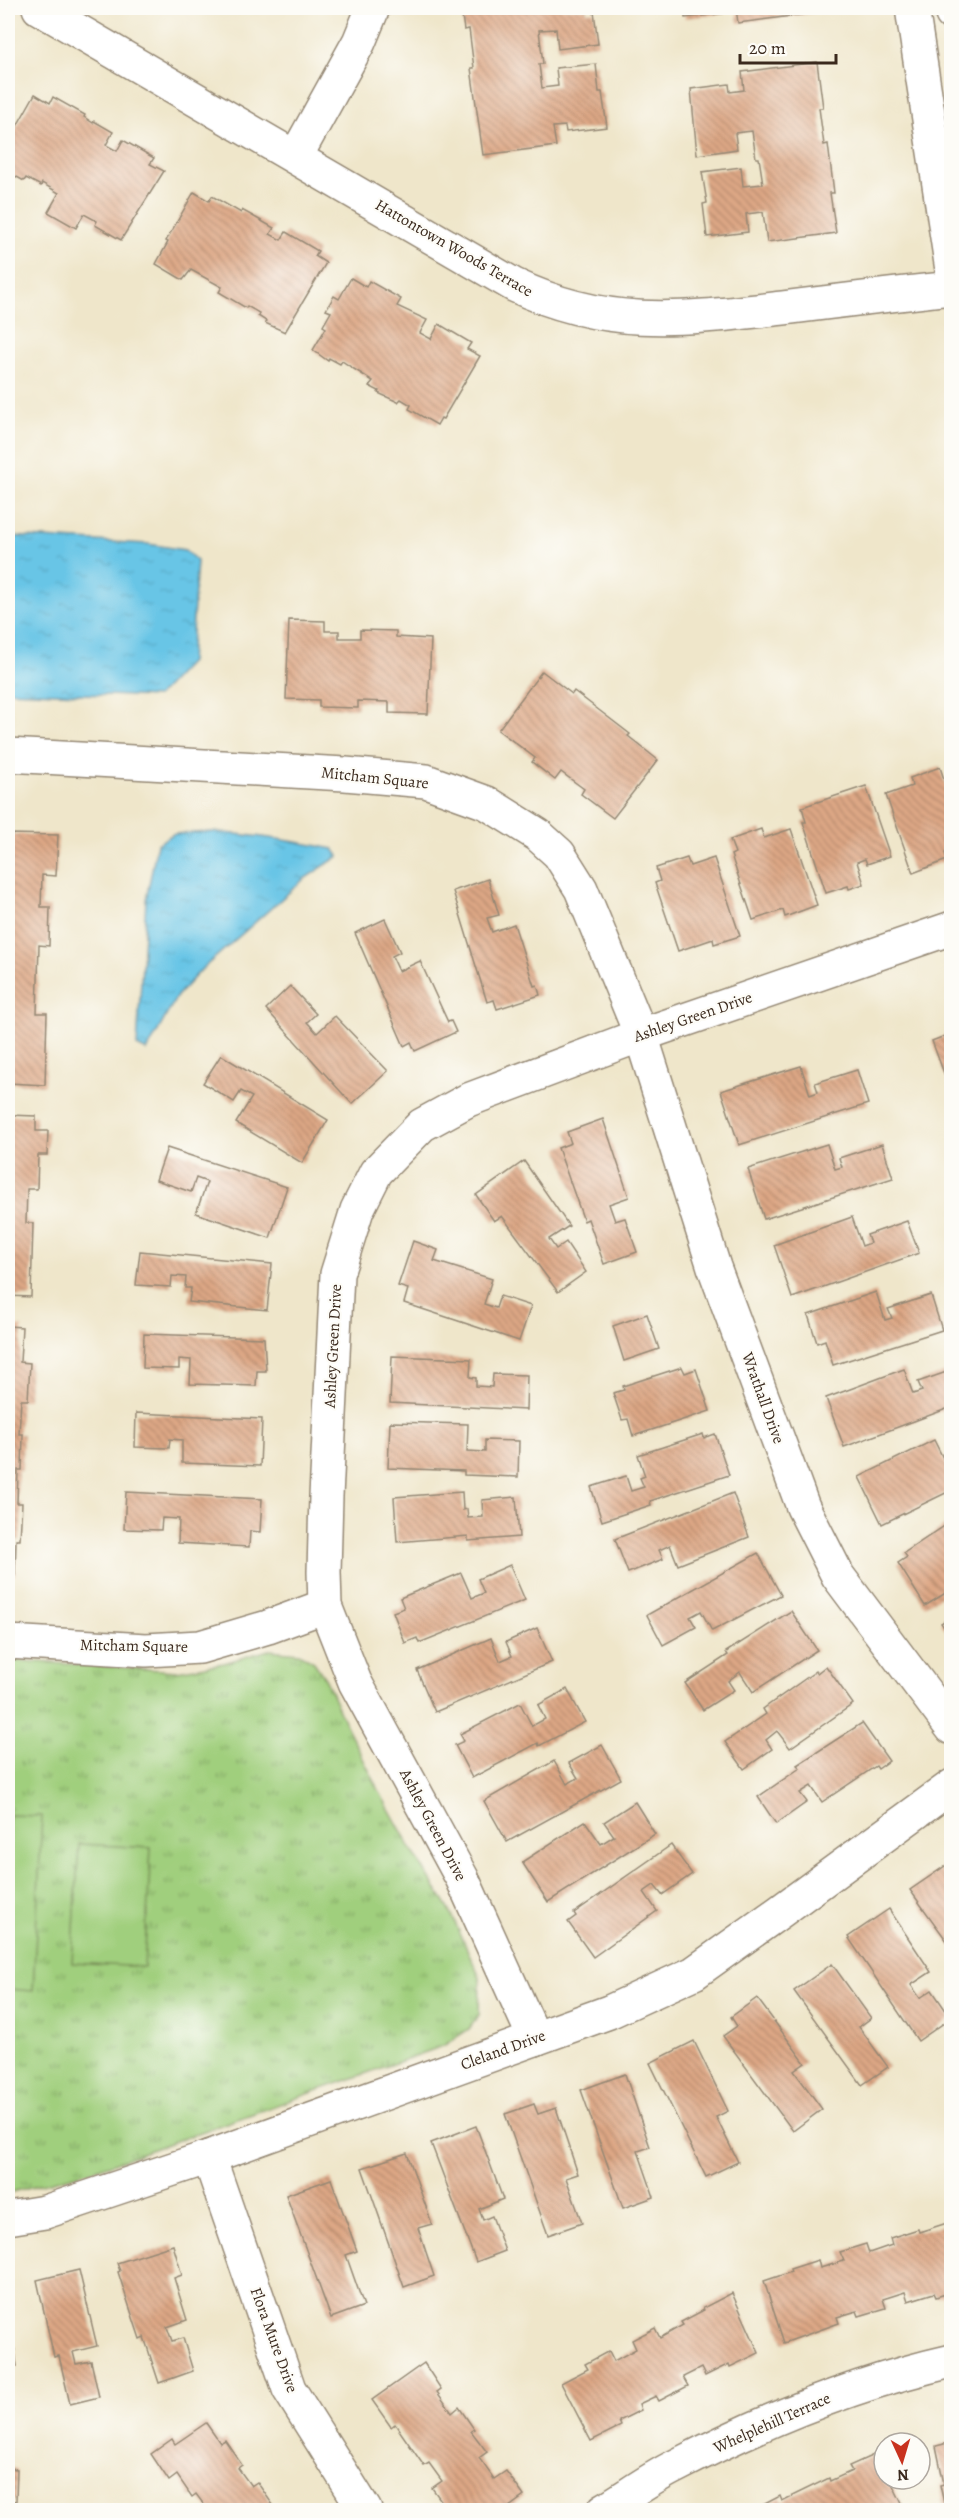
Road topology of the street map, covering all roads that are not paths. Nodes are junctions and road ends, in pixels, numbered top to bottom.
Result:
1 (39, 8) edge
2 (373, 8) edge
3 (912, 8) edge
4 (951, 8) edge
5 (951, 14) edge
6 (296, 156) junction
7 (951, 270) edge
8 (951, 288) edge
9 (8, 755) edge
10 (951, 928) edge
11 (641, 1035) junction
12 (326, 1606) junction
13 (8, 1642) edge
14 (951, 1728) edge
15 (951, 1786) edge
16 (535, 2039) junction
17 (209, 2157) junction
18 (8, 2218) edge
19 (951, 2361) edge
20 (365, 2511) edge
21 (604, 2511) edge

1 - 6 street, Hattontown Woods Terrace
2 - 6 street
3 - 7 street
4 - 5 street
6 - 8 street, Hattontown Woods Terrace
9 - 11 street, Mitcham Square
10 - 11 street, Ashley Green Drive
11 - 12 street, Ashley Green Drive
11 - 14 street, Wrathall Drive
12 - 13 street, Mitcham Square
12 - 16 street, Ashley Green Drive
15 - 16 street, Cleland Drive
16 - 17 street, Cleland Drive
17 - 18 street, Cleland Drive
17 - 20 street, Flora Mure Drive
19 - 21 street, Whelplehill Terrace

